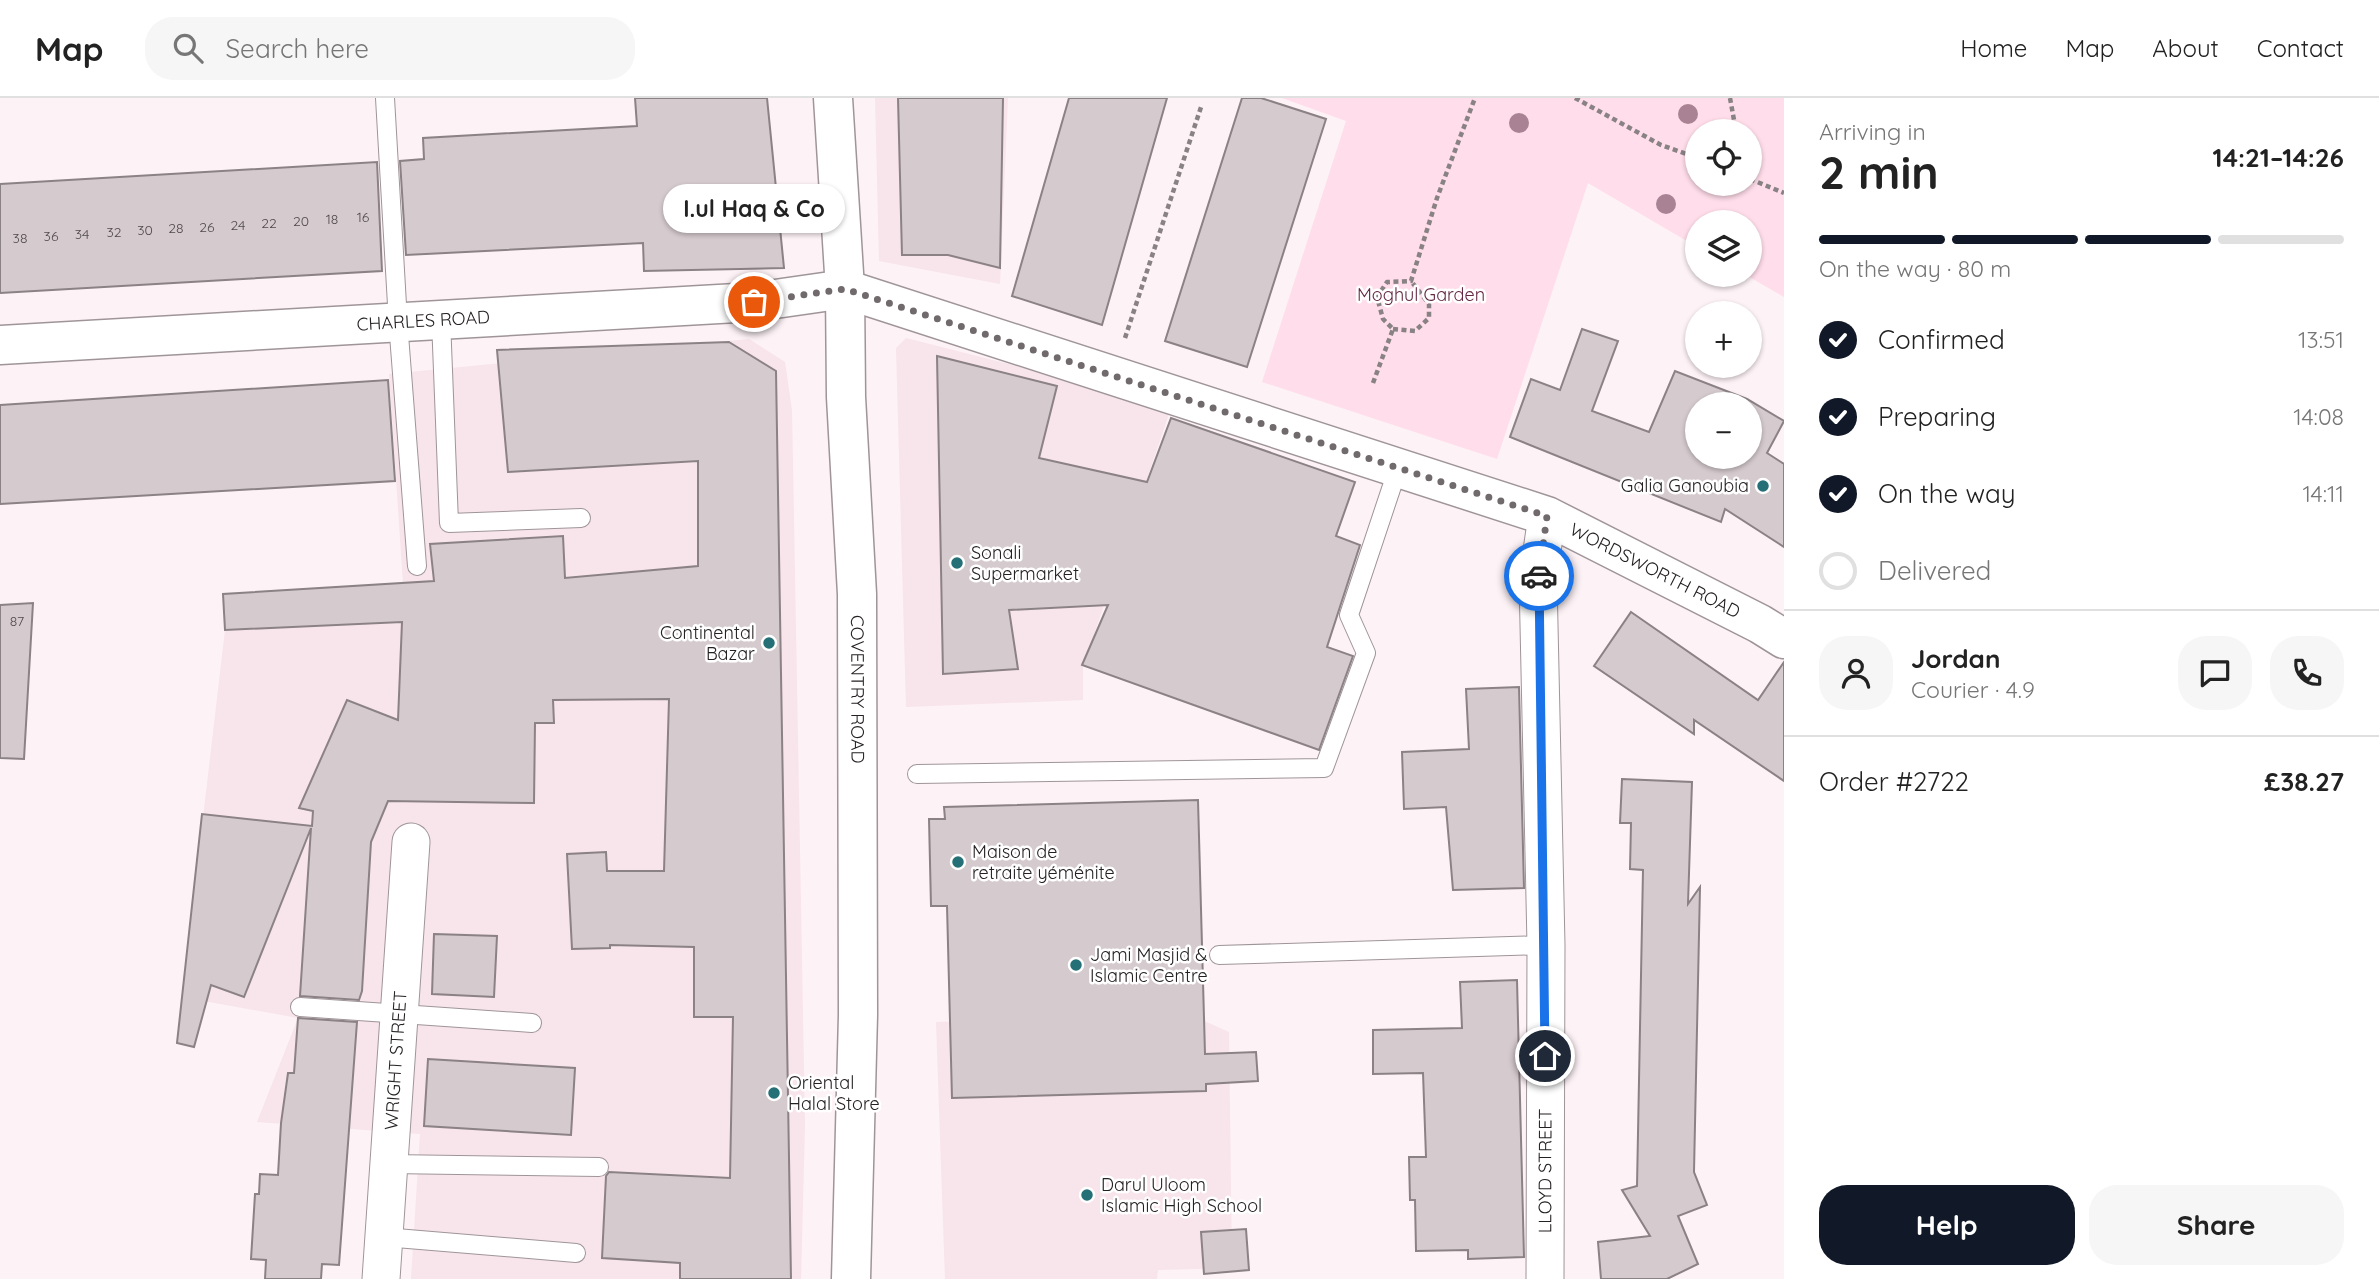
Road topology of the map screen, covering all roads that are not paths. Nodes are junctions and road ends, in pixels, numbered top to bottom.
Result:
1 (385, 98) edge
2 (833, 98) edge
3 (845, 289) junction
4 (441, 320) junction
5 (398, 322) junction
6 (0, 345) edge
7 (1398, 468) junction
8 (1547, 516) junction
9 (581, 518) dead end
10 (417, 566) dead end
11 (1784, 639) edge
12 (917, 774) dead end
13 (411, 842) dead end
14 (1546, 945) junction
15 (1219, 955) dead end
16 (300, 1007) dead end
17 (399, 1016) junction
18 (533, 1023) dead end
19 (389, 1164) junction
20 (599, 1167) dead end
21 (384, 1237) junction
22 (576, 1253) dead end
23 (381, 1279) edge
24 (851, 1279) edge
25 (1545, 1279) edge

1 - 5 lane
2 - 3 street, COVENTRY ROAD
3 - 4 street, CHARLES ROAD
3 - 7 street, WORDSWORTH ROAD
3 - 24 street, COVENTRY ROAD
4 - 5 street, CHARLES ROAD
4 - 9 lane
5 - 6 street, CHARLES ROAD
5 - 10 lane
7 - 8 street, WORDSWORTH ROAD
7 - 12 lane
8 - 11 street, WORDSWORTH ROAD
8 - 14 street, LLOYD STREET
13 - 17 street, WRIGHT STREET
14 - 15 lane
14 - 25 street, LLOYD STREET
16 - 17 lane
17 - 18 lane
17 - 19 street, WRIGHT STREET
19 - 20 lane
19 - 21 street, WRIGHT STREET
21 - 22 lane
21 - 23 street, WRIGHT STREET

